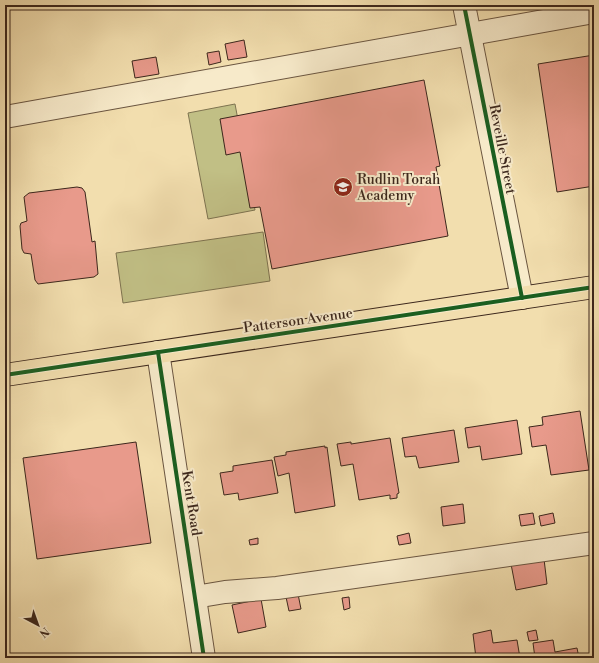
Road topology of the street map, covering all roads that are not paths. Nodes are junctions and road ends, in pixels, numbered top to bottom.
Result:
1 (464, 5) edge
2 (594, 12) edge
3 (469, 34) junction
4 (5, 117) edge
5 (594, 287) edge
6 (522, 298) junction
7 (158, 352) junction
8 (5, 375) edge
9 (594, 543) edge
10 (196, 597) junction
11 (204, 658) edge

1 - 3 street, Reveille Street
2 - 3 street
3 - 4 street
3 - 6 street, Reveille Street
5 - 6 main road, Patterson Avenue
6 - 7 main road, Patterson Avenue
7 - 8 main road, Patterson Avenue
7 - 10 street, Kent Road
9 - 10 street
10 - 11 street, Kent Road

